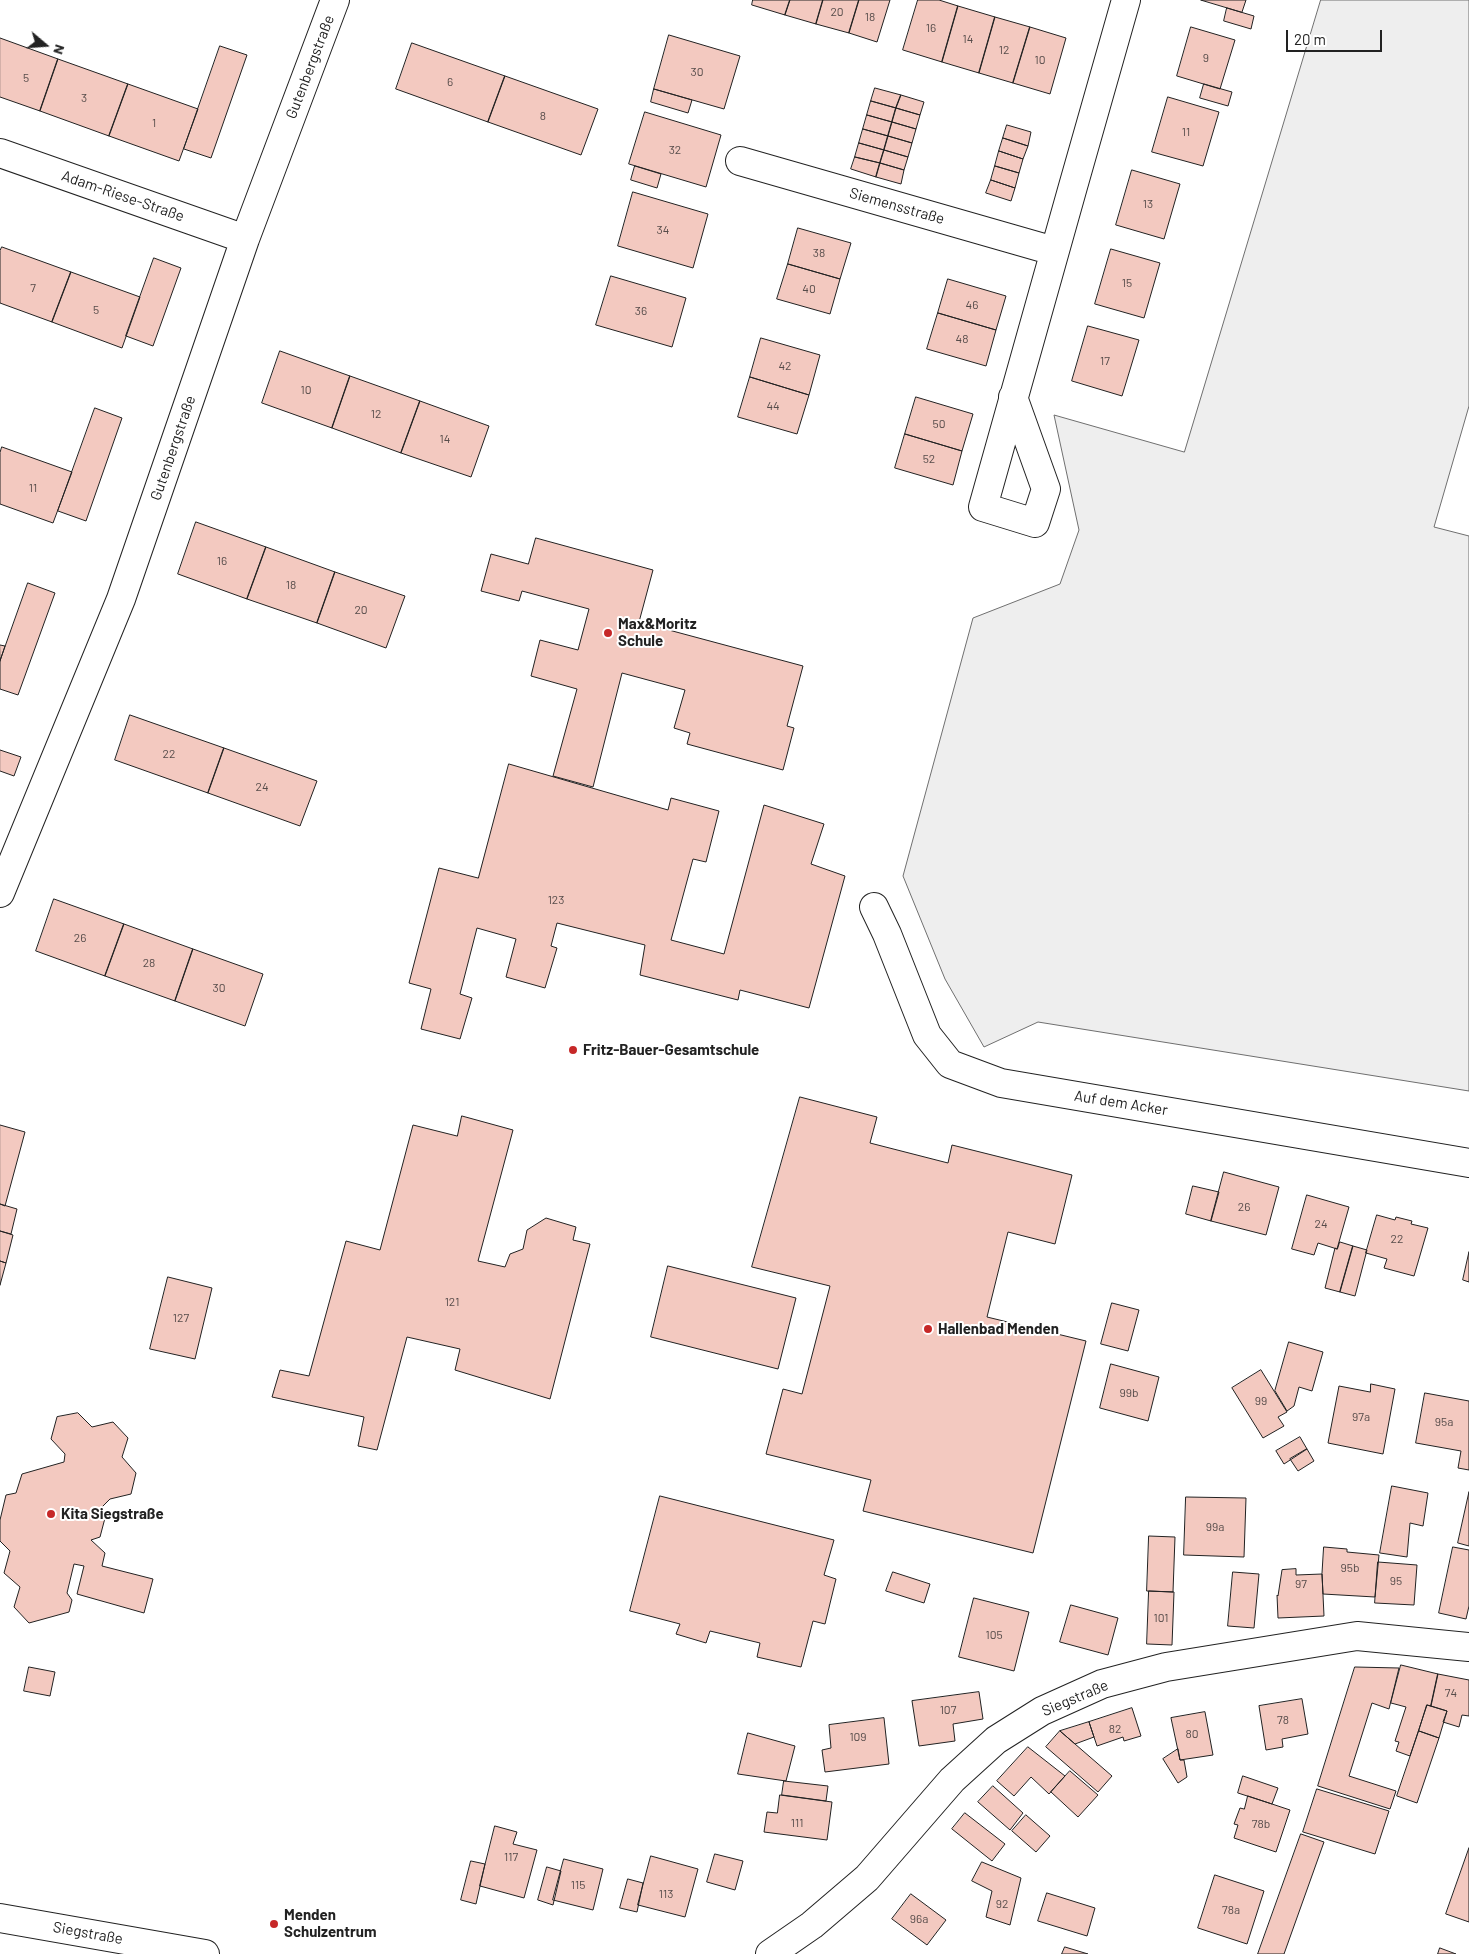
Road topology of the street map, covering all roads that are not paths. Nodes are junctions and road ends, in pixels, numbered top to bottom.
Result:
1 (335, 0) edge
2 (1126, 0) edge
3 (0, 153) edge
4 (740, 161) dead end
5 (245, 238) junction
6 (1054, 251) junction
7 (1013, 397) dead end
8 (0, 893) edge
9 (874, 907) dead end
10 (1469, 1163) edge
11 (1469, 1647) edge
12 (0, 1918) edge
13 (205, 1954) edge
14 (770, 1954) edge

1 - 5 street, Gutenbergstraße
2 - 6 street
3 - 5 street, Adam-Riese-Straße
4 - 6 street, Siemensstraße
5 - 8 street, Gutenbergstraße
6 - 7 street
9 - 10 street, Auf dem Acker
11 - 14 street, Siegstraße
12 - 13 street, Siegstraße

